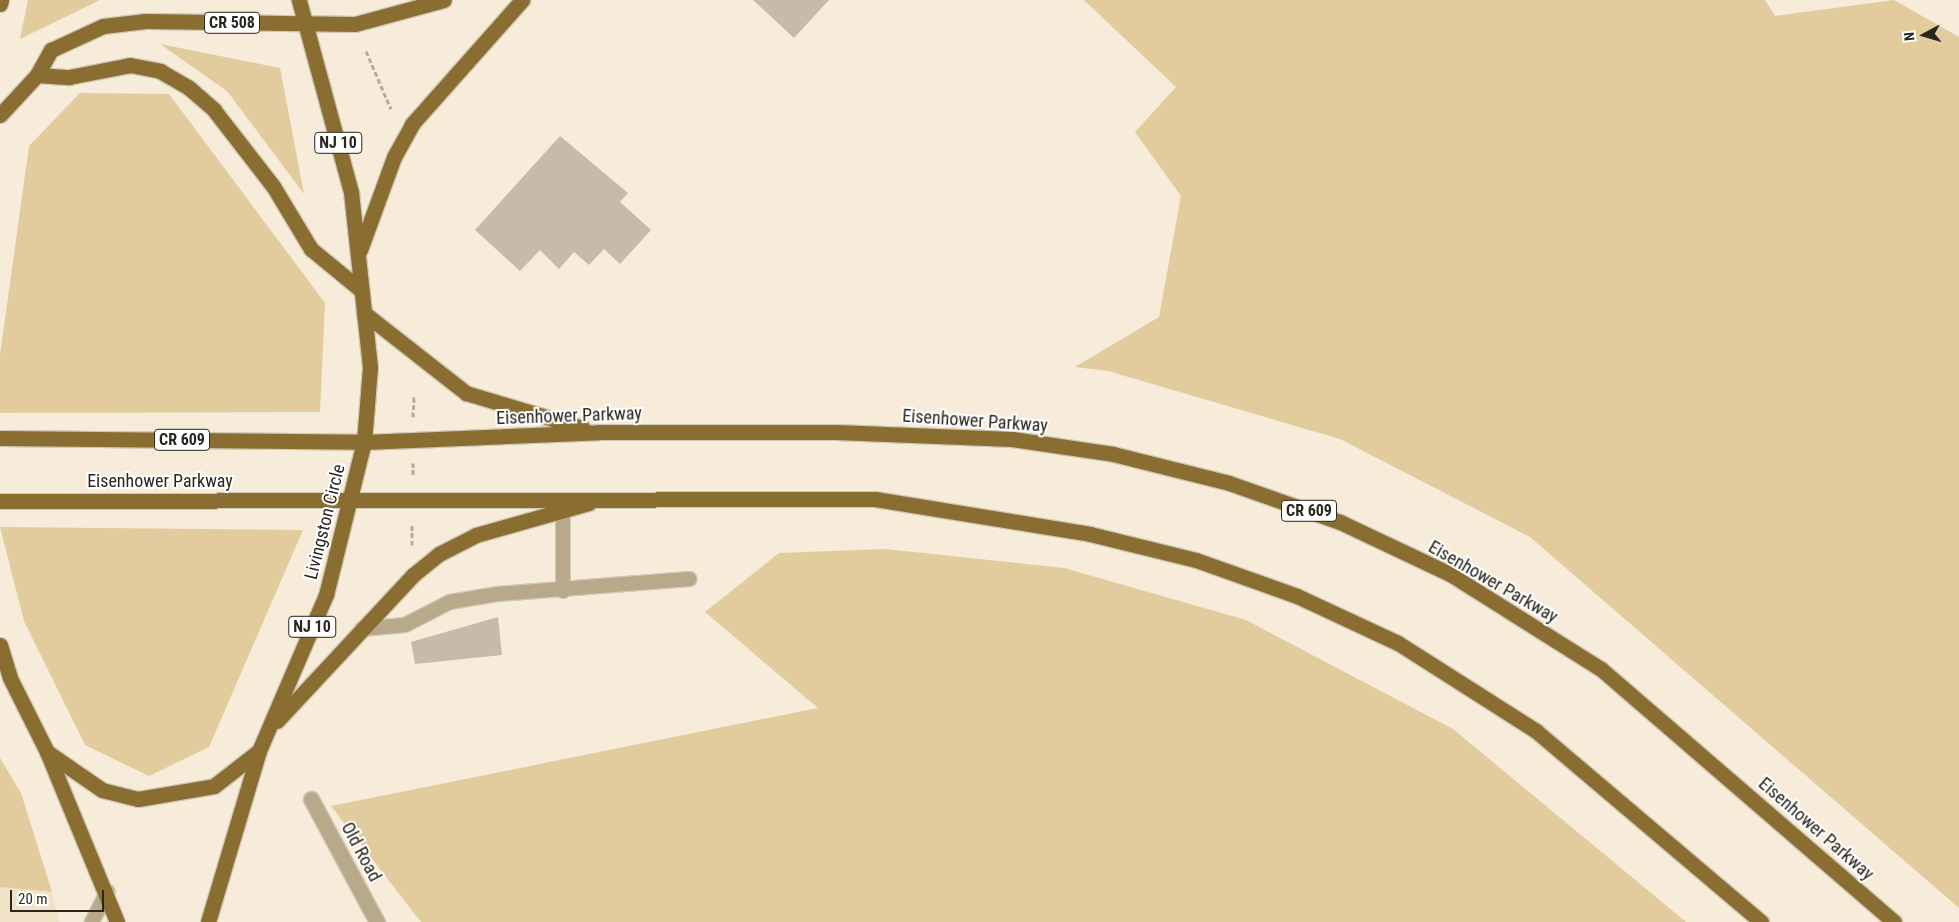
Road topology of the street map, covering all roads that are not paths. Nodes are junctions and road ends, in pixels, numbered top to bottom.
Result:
1 (1, 0) edge
2 (299, 0) edge
3 (444, 0) edge
4 (522, 0) edge
5 (0, 4) edge
6 (306, 24) junction
7 (37, 75) junction
8 (0, 115) edge
9 (358, 256) junction
10 (362, 290) junction
11 (364, 313) junction
12 (599, 432) junction
13 (0, 438) edge
14 (364, 442) junction
15 (608, 498) junction
16 (352, 499) junction
17 (0, 501) edge
18 (563, 510) junction
19 (690, 579) dead end
20 (563, 591) junction
21 (362, 629) junction
22 (0, 645) edge
23 (5, 672) edge
24 (269, 729) junction
25 (259, 751) junction
26 (47, 752) junction
27 (311, 799) dead end
28 (107, 892) junction
29 (92, 922) edge
30 (117, 922) edge
31 (208, 922) edge
32 (377, 922) edge
33 (1761, 922) edge
34 (1894, 922) edge

1 - 5 main road
2 - 6 main road, NJ 10
3 - 6 main road, CR 508
4 - 9 main road
6 - 7 main road, CR 508
6 - 9 main road, NJ 10
7 - 8 main road, CR 508
7 - 10 main road
9 - 10 main road, NJ 10
10 - 11 main road, Livingston Circle / NJ 10
11 - 12 main road
11 - 14 main road, Livingston Circle / NJ 10
12 - 14 main road, Eisenhower Parkway / CR 609
12 - 34 main road, Eisenhower Parkway / CR 609
13 - 14 main road, Eisenhower Parkway / CR 609
14 - 16 main road, Livingston Circle / NJ 10
15 - 16 main road, Eisenhower Parkway
15 - 18 main road
15 - 33 main road, Eisenhower Parkway
16 - 17 main road, Eisenhower Parkway
16 - 24 main road, Livingston Circle / NJ 10
18 - 20 lane
18 - 21 main road
19 - 20 lane
20 - 21 lane
21 - 24 main road
22 - 23 main road
23 - 26 main road
24 - 25 main road, Livingston Circle / NJ 10
25 - 26 main road
25 - 31 main road, NJ 10
26 - 28 main road
27 - 32 street, Old Road
28 - 29 lane
28 - 30 main road

